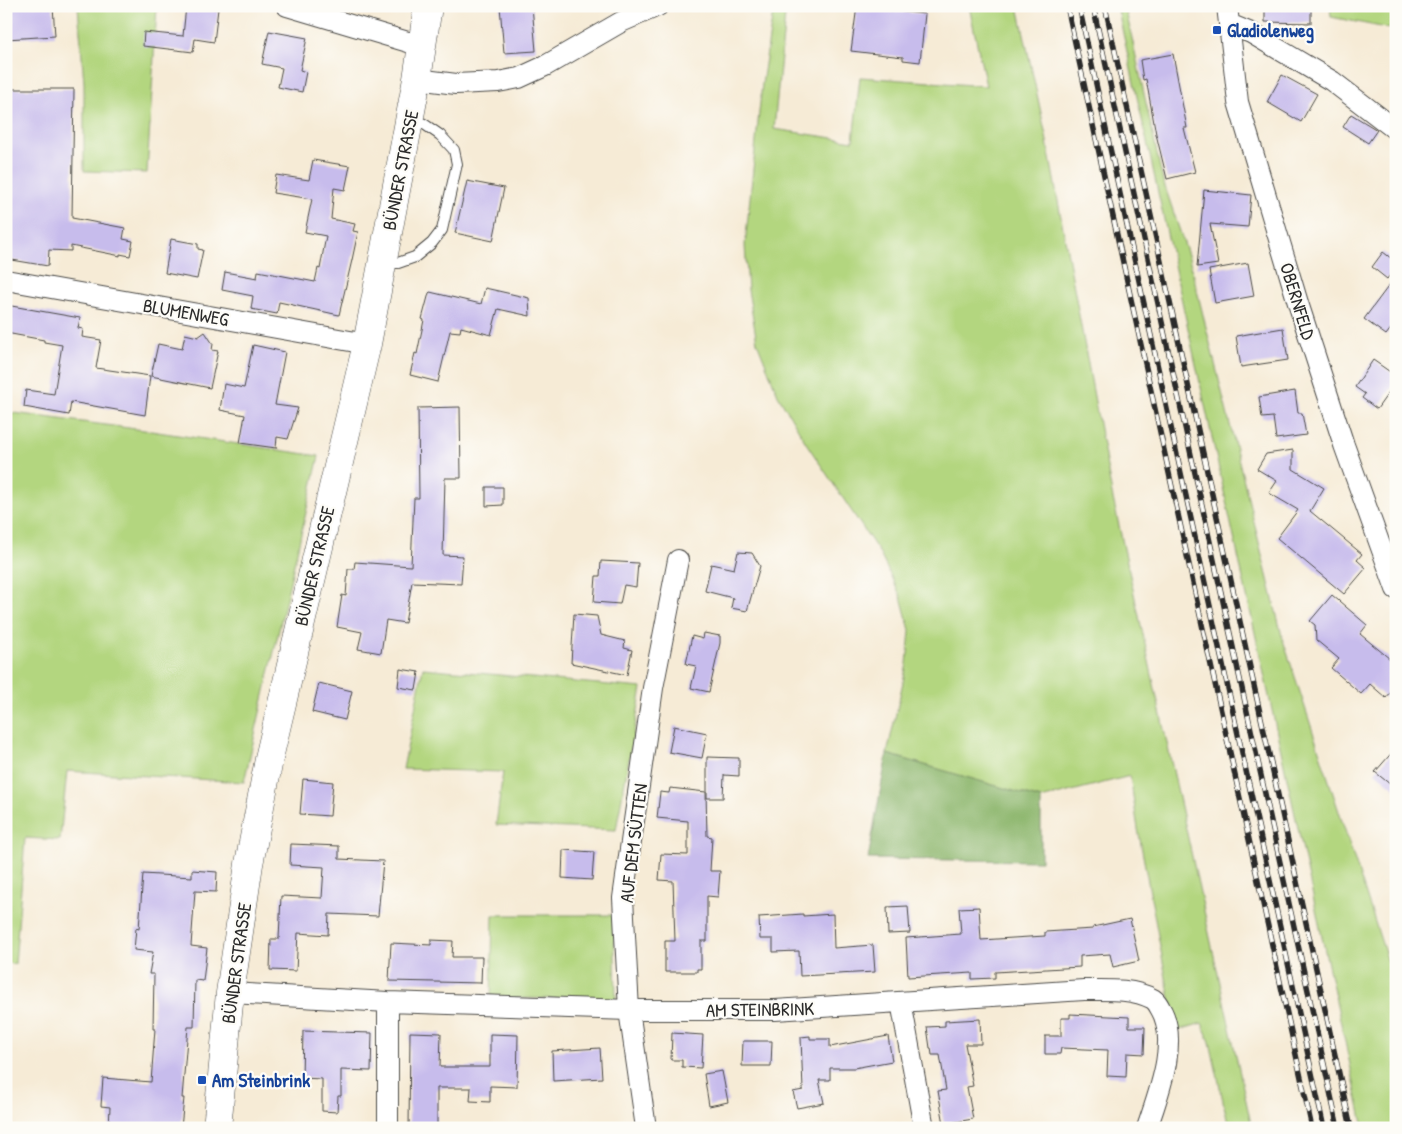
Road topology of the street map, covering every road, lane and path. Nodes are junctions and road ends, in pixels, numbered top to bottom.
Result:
1 (287, 6) edge
2 (428, 6) edge
3 (658, 6) edge
4 (1228, 15) edge
5 (422, 44) junction
6 (417, 79) junction
7 (410, 119) junction
8 (1396, 130) edge
9 (383, 263) junction
10 (6, 280) edge
11 (366, 344) junction
12 (678, 560) dead end
13 (1396, 589) edge
14 (230, 993) junction
15 (388, 1002) junction
16 (901, 1002) junction
17 (629, 1010) junction
18 (217, 1128) edge
19 (388, 1128) edge
20 (646, 1128) edge
21 (924, 1128) edge
22 (1147, 1128) edge

1 - 5 street
2 - 5 main road, BÜNDER STRASSE
3 - 6 street
4 - 8 street
4 - 13 street, OBERNFELD
5 - 6 main road, BÜNDER STRASSE
6 - 7 main road, BÜNDER STRASSE
7 - 9 main road, BÜNDER STRASSE
7 - 9 lane
9 - 11 main road, BÜNDER STRASSE
10 - 11 street, BLUMENWEG
11 - 14 main road, BÜNDER STRASSE
12 - 17 street, AUF DEM SÜTTEN
14 - 15 street, AM STEINBRINK
14 - 18 main road, BÜNDER STRASSE
15 - 17 street, AM STEINBRINK
15 - 19 street
16 - 17 street, AM STEINBRINK
16 - 21 street
16 - 22 street, AM STEINBRINK
17 - 20 street, AUF DEM SÜTTEN

